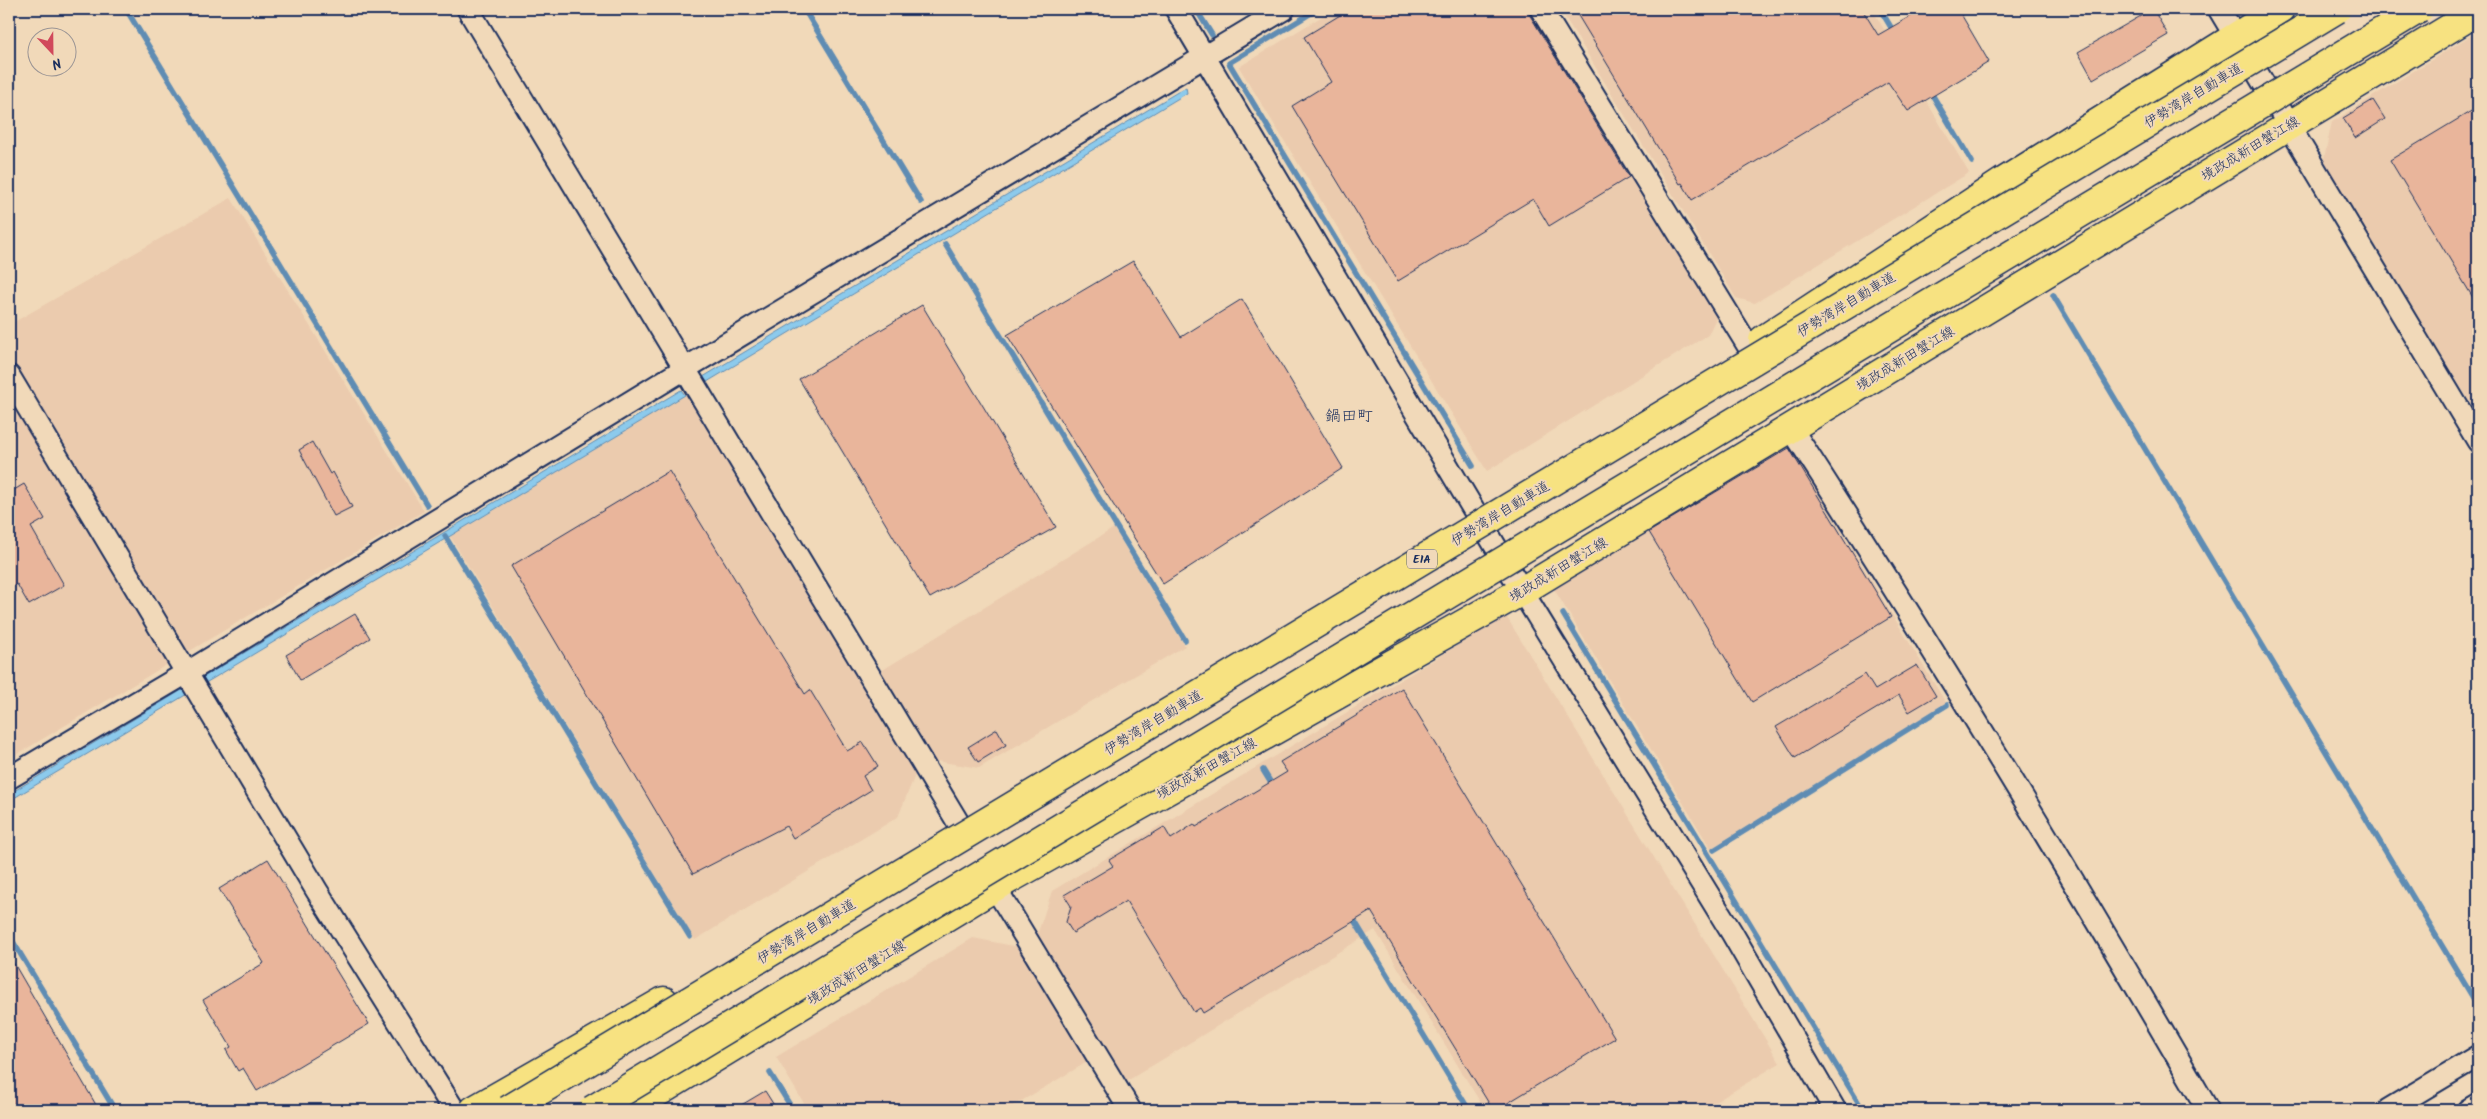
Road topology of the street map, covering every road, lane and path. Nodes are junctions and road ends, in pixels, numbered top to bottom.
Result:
1 (468, 9) edge
2 (1176, 9) edge
3 (1284, 9) edge
4 (1541, 9) edge
5 (2219, 9) edge
6 (2280, 9) edge
7 (2337, 9) edge
8 (2419, 9) edge
9 (2478, 11) edge
10 (2236, 35) junction
11 (1205, 56) junction
12 (2288, 125) junction
13 (1750, 349) junction
14 (686, 368) junction
15 (9, 376) edge
16 (1791, 428) junction
17 (2478, 440) edge
18 (1479, 515) junction
19 (1522, 591) junction
20 (194, 684) junction
21 (9, 778) edge
22 (962, 829) junction
23 (995, 887) junction
24 (2478, 1056) edge
25 (2478, 1104) edge
26 (454, 1110) edge
27 (474, 1110) edge
28 (508, 1110) edge
29 (592, 1110) edge
30 (629, 1110) edge
31 (1130, 1110) edge
32 (1835, 1110) edge
33 (2208, 1110) edge
34 (2388, 1110) edge
35 (2468, 1110) edge

1 - 14 street
2 - 11 street
3 - 11 street
4 - 13 street
5 - 10 street
6 - 10 main road
7 - 28 main road, 伊勢湾岸自動車道 / E1A, bridge
8 - 29 main road, bridge
9 - 12 main road, 境政成新田蟹江線
10 - 12 street
10 - 13 main road
11 - 14 street
11 - 18 street
12 - 16 main road, 境政成新田蟹江線
12 - 17 street
13 - 18 main road
14 - 20 street
14 - 22 street
15 - 20 street
16 - 19 main road, 境政成新田蟹江線
16 - 33 street
18 - 19 street
18 - 22 main road
19 - 23 main road, 境政成新田蟹江線
19 - 32 street
20 - 21 street
20 - 26 street
22 - 27 main road
23 - 30 main road, 境政成新田蟹江線
23 - 31 street
24 - 34 street
25 - 35 street

